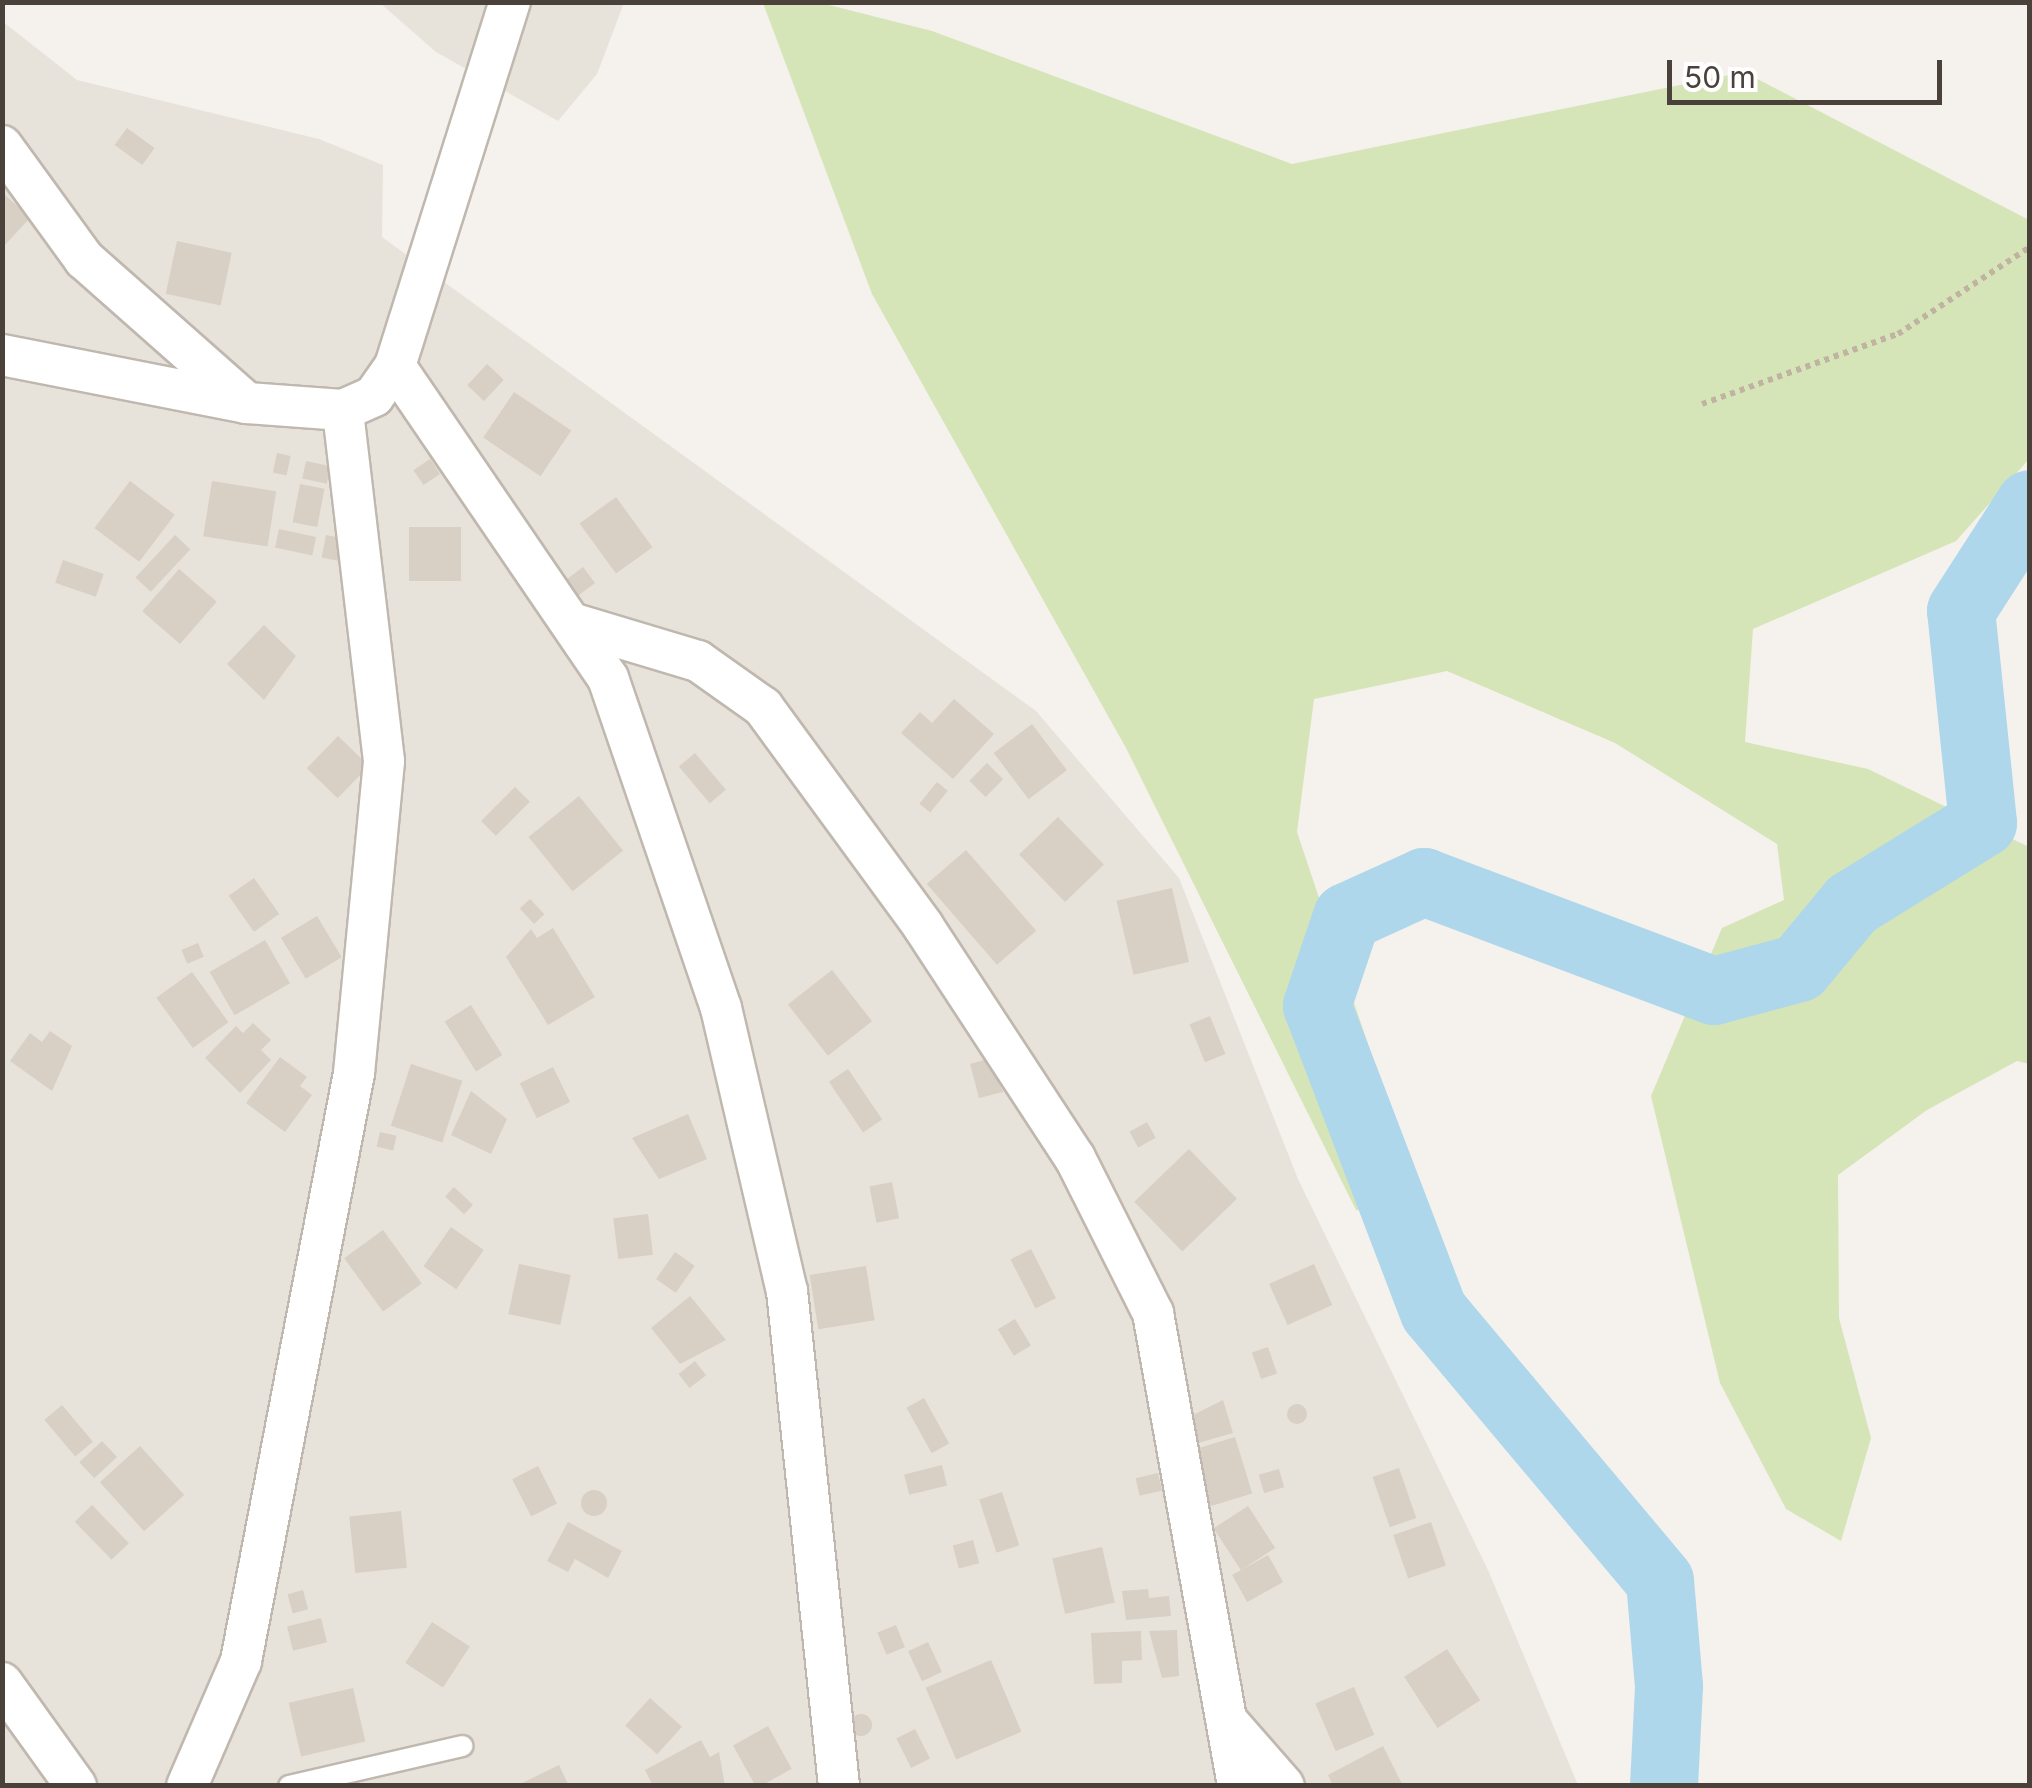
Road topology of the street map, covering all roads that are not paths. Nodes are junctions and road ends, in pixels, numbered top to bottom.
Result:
1 (499, 7) edge
2 (2, 146) edge
3 (2, 355) edge
4 (395, 366) junction
5 (247, 403) junction
6 (343, 410) junction
7 (572, 624) junction
8 (2, 1683) edge
9 (1224, 1718) junction
10 (462, 1746) dead end
11 (76, 1786) edge
12 (186, 1786) edge
13 (289, 1786) edge
14 (839, 1786) edge
15 (1238, 1786) edge
16 (1284, 1786) edge

1 - 4 street
2 - 5 street
3 - 5 street
4 - 6 street
4 - 7 street
5 - 6 street
6 - 12 street
7 - 9 street
7 - 14 street
8 - 11 street
9 - 15 street
9 - 16 street
10 - 13 lane

